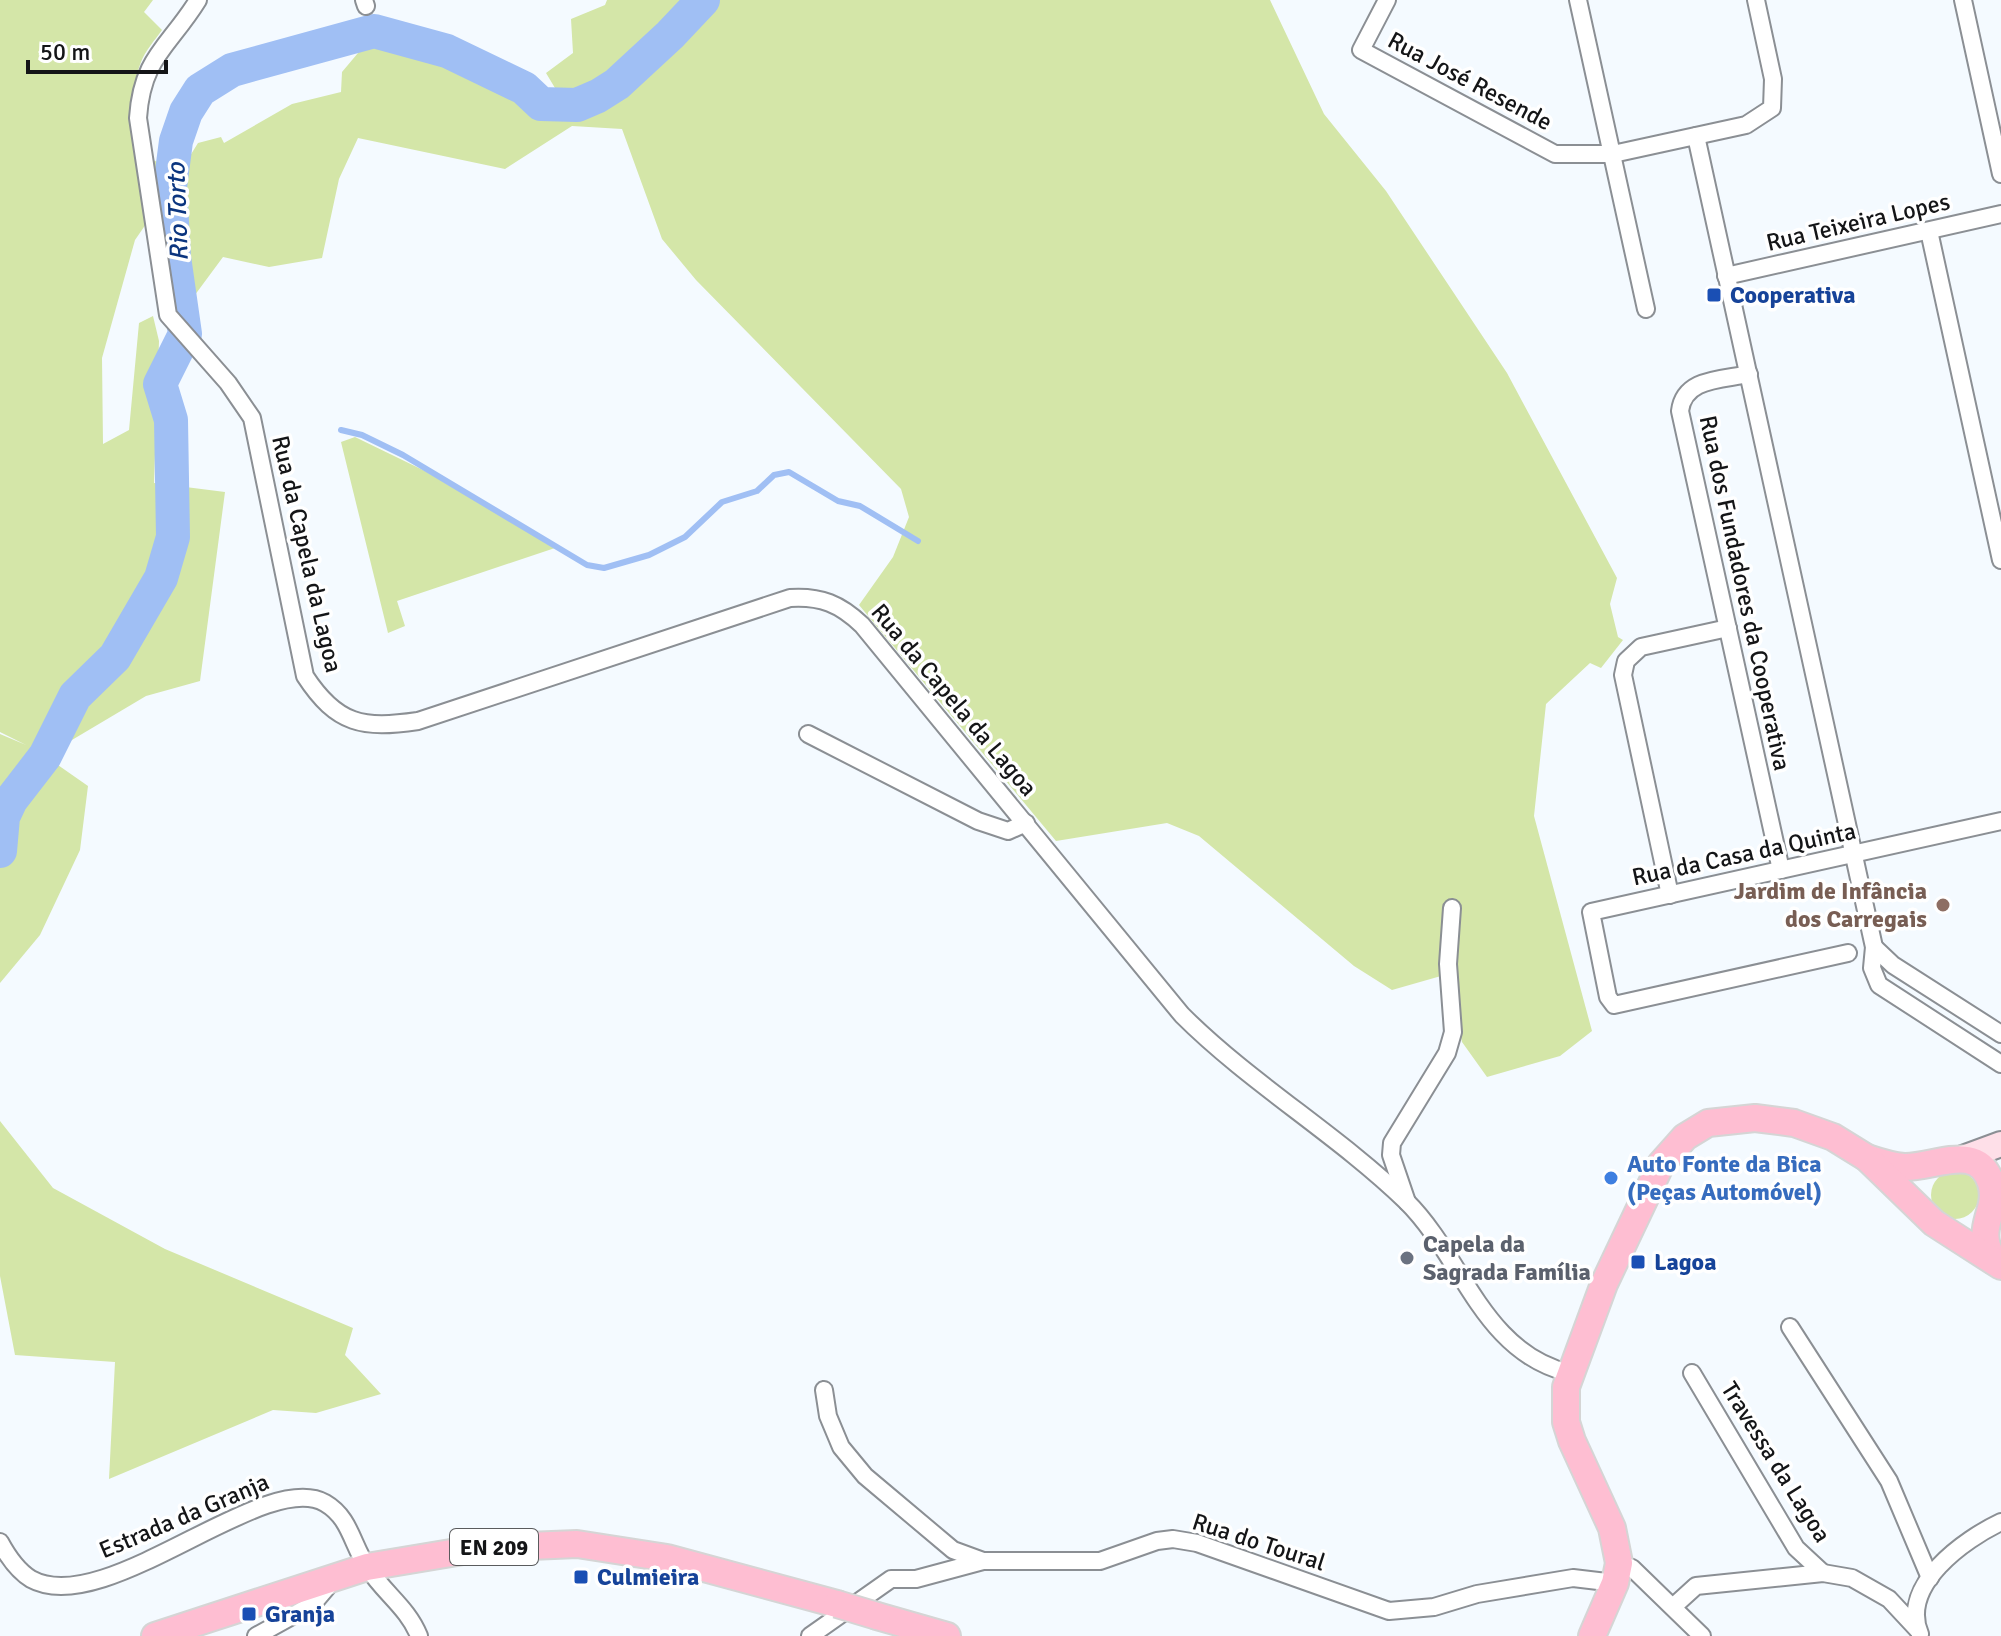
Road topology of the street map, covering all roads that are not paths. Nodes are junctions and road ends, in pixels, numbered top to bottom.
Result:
1 (198, 0) edge
2 (1387, 0) edge
3 (1578, 0) edge
4 (1756, 0) edge
5 (1963, 0) edge
6 (1696, 136) junction
7 (1613, 154) junction
8 (2001, 174) edge
9 (2001, 214) edge
10 (1929, 231) junction
11 (1726, 276) junction
12 (1646, 309) dead end
13 (1749, 374) junction
14 (2001, 560) edge
15 (1728, 628) junction
16 (808, 734) dead end
17 (2001, 821) edge
18 (1026, 823) junction
19 (1854, 855) junction
20 (1781, 870) junction
21 (1670, 895) junction
22 (1452, 908) dead end
23 (1874, 947) junction
24 (1848, 953) dead end
25 (1921, 983) junction
26 (1907, 1003) junction
27 (2001, 1034) edge
28 (2001, 1064) edge
29 (2001, 1144) edge
30 (1867, 1158) junction
31 (1951, 1160) junction
32 (1994, 1191) edge
33 (1408, 1203) junction
34 (1935, 1222) junction
35 (1997, 1264) edge
36 (1790, 1327) dead end
37 (1569, 1373) junction
38 (1692, 1373) dead end
39 (824, 1390) dead end
40 (2001, 1522) edge
41 (0, 1542) edge
42 (983, 1561) junction
43 (367, 1567) junction
44 (1617, 1573) junction
45 (1823, 1573) junction
46 (335, 1578) junction
47 (1930, 1578) junction
48 (1674, 1606) junction
49 (280, 1632) edge
50 (1919, 1632) edge
51 (155, 1636) edge
52 (256, 1636) edge
53 (419, 1636) edge
54 (810, 1636) edge
55 (947, 1636) edge
56 (1592, 1636) edge
57 (1702, 1636) edge

1 - 18 street, Rua da Capela da Lagoa
2 - 7 street, Rua José Resende
3 - 7 street
4 - 6 street
5 - 8 street
6 - 7 street
6 - 11 street
7 - 12 street
9 - 10 street, Rua Teixeira Lopes
10 - 11 street, Rua Teixeira Lopes
10 - 14 street
11 - 13 street
13 - 15 street, Rua dos Fundadores da Cooperativa
13 - 19 street
15 - 20 street, Rua dos Fundadores da Cooperativa
15 - 21 street
16 - 18 street
17 - 19 street, Rua da Casa da Quinta
18 - 33 street, Rua da Capela da Lagoa
19 - 20 street, Rua da Casa da Quinta
19 - 23 street
20 - 21 street, Rua da Casa da Quinta
21 - 24 street, Rua da Casa da Quinta
22 - 33 street
23 - 25 street
23 - 26 street
25 - 26 street
25 - 27 street
26 - 28 street
29 - 31 street
30 - 31 main road
30 - 34 main road
30 - 37 main road
31 - 32 main road
31 - 34 main road
32 - 34 main road
32 - 35 main road
33 - 37 street, Rua da Capela da Lagoa
34 - 35 main road
36 - 47 street
37 - 44 main road
38 - 45 street, Travessa da Lagoa
39 - 42 street
40 - 47 street
41 - 43 street, Estrada da Granja
42 - 44 street, Rua do Toural
42 - 54 street, Rua do Toural
43 - 46 main road, EN 209
43 - 53 street
43 - 55 main road, EN 209, bridge
44 - 48 street
44 - 56 main road
45 - 48 street
45 - 50 street
46 - 49 street
46 - 51 main road, EN 209
47 - 50 street
48 - 57 street
49 - 52 street

